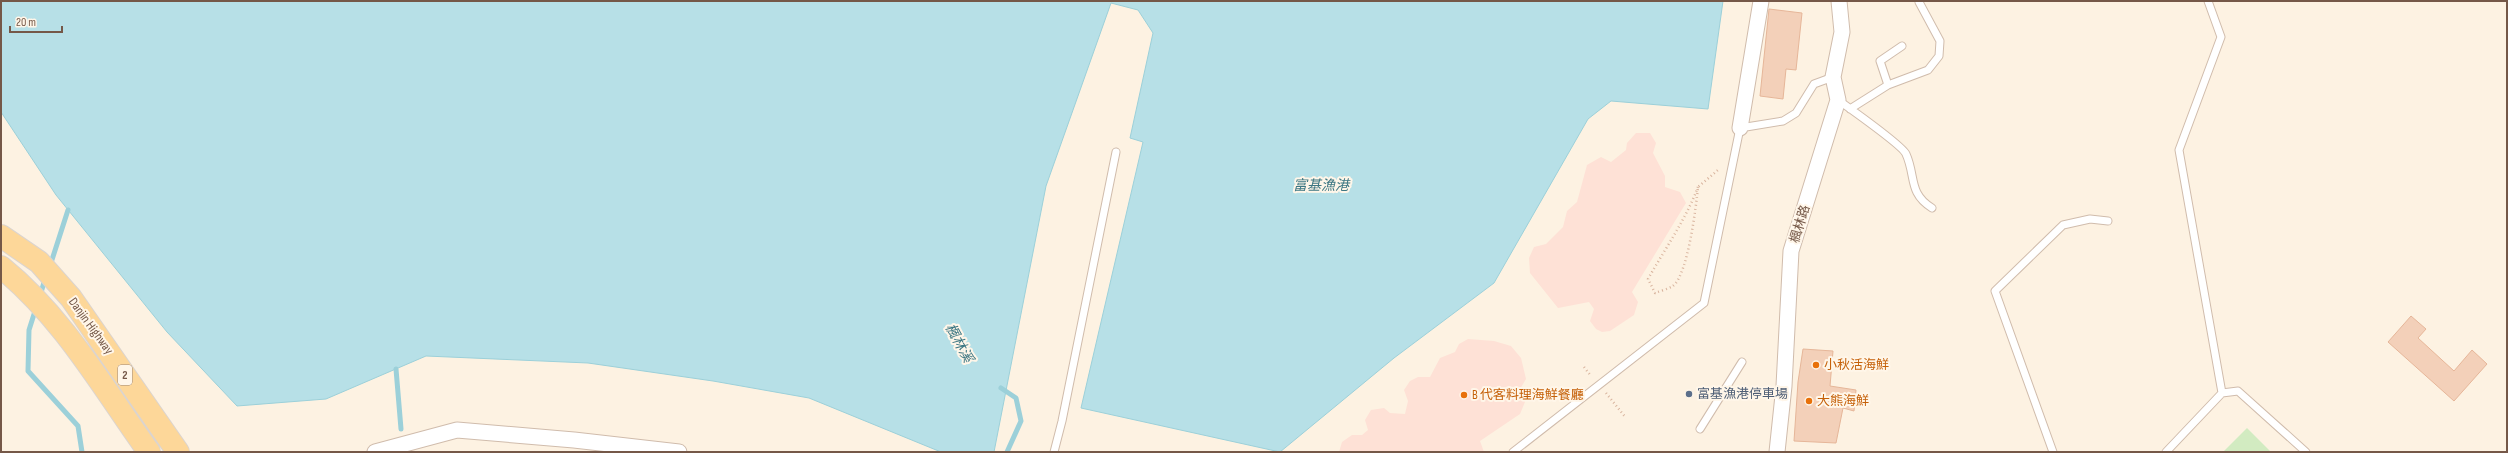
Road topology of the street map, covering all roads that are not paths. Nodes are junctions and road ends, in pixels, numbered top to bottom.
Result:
1 (1762, 1) edge
2 (1839, 1) edge
3 (2208, 1) edge
4 (1919, 2) edge
5 (1902, 46) dead end
6 (1833, 77) junction
7 (1888, 85) junction
8 (1844, 104) junction
9 (1740, 128) junction
10 (1116, 152) dead end
11 (1932, 208) dead end
12 (2108, 221) dead end
13 (1, 236) edge
14 (1, 267) edge
15 (1742, 362) dead end
16 (2222, 393) junction
17 (1700, 429) dead end
18 (149, 452) edge
19 (178, 452) edge
20 (375, 452) edge
21 (679, 452) edge
22 (1054, 452) edge
23 (1513, 452) edge
24 (1777, 452) edge
25 (2053, 452) edge
26 (2166, 452) edge
27 (2306, 452) edge

1 - 9 street
2 - 6 street, 楓林路
3 - 16 lane
4 - 7 lane
5 - 7 lane
6 - 8 street, 楓林路
6 - 9 lane
7 - 8 lane
8 - 11 lane
8 - 24 street, 楓林路
9 - 23 lane
10 - 22 lane
12 - 25 lane
13 - 19 main road, Danjin Highway / 2
14 - 18 main road, Danjin Highway / 2
15 - 17 lane
16 - 26 lane
16 - 27 lane
20 - 21 street

